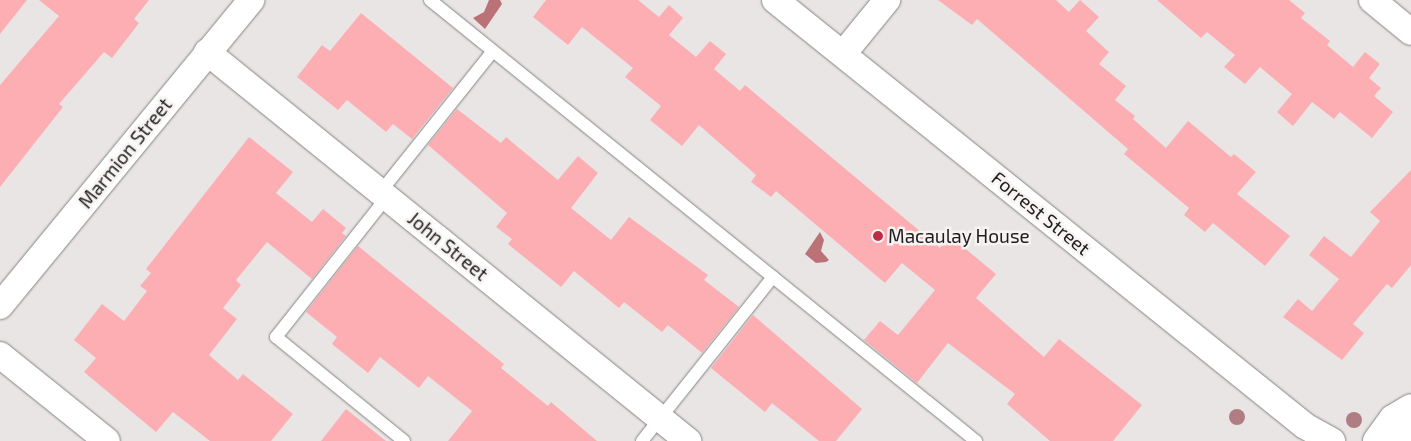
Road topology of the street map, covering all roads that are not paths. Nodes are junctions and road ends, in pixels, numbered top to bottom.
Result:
1 (251, 0) edge
2 (430, 0) edge
3 (775, 0) edge
4 (887, 0) edge
5 (1372, 0) edge
6 (1411, 32) edge
7 (493, 51) junction
8 (207, 52) junction
9 (843, 54) junction
10 (387, 197) junction
11 (773, 277) junction
12 (0, 306) edge
13 (0, 355) edge
14 (1411, 408) edge
15 (660, 418) junction
16 (1411, 426) edge
17 (1310, 434) edge
18 (107, 441) edge
19 (404, 441) edge
20 (642, 441) edge
21 (688, 441) edge
22 (976, 441) edge
23 (1332, 441) edge
24 (1377, 441) edge
25 (1404, 441) edge

1 - 8 street, Marmion Street
2 - 7 lane
3 - 9 street, Forrest Street
4 - 9 street
5 - 6 street
7 - 10 lane
7 - 11 lane
8 - 10 street, John Street
8 - 12 street, Marmion Street
9 - 17 street, Forrest Street
10 - 15 street, John Street
10 - 19 lane
11 - 15 lane
11 - 22 lane
13 - 18 street
14 - 24 street
15 - 20 lane
15 - 21 street, John Street
16 - 25 street
17 - 23 street, Forrest Street

